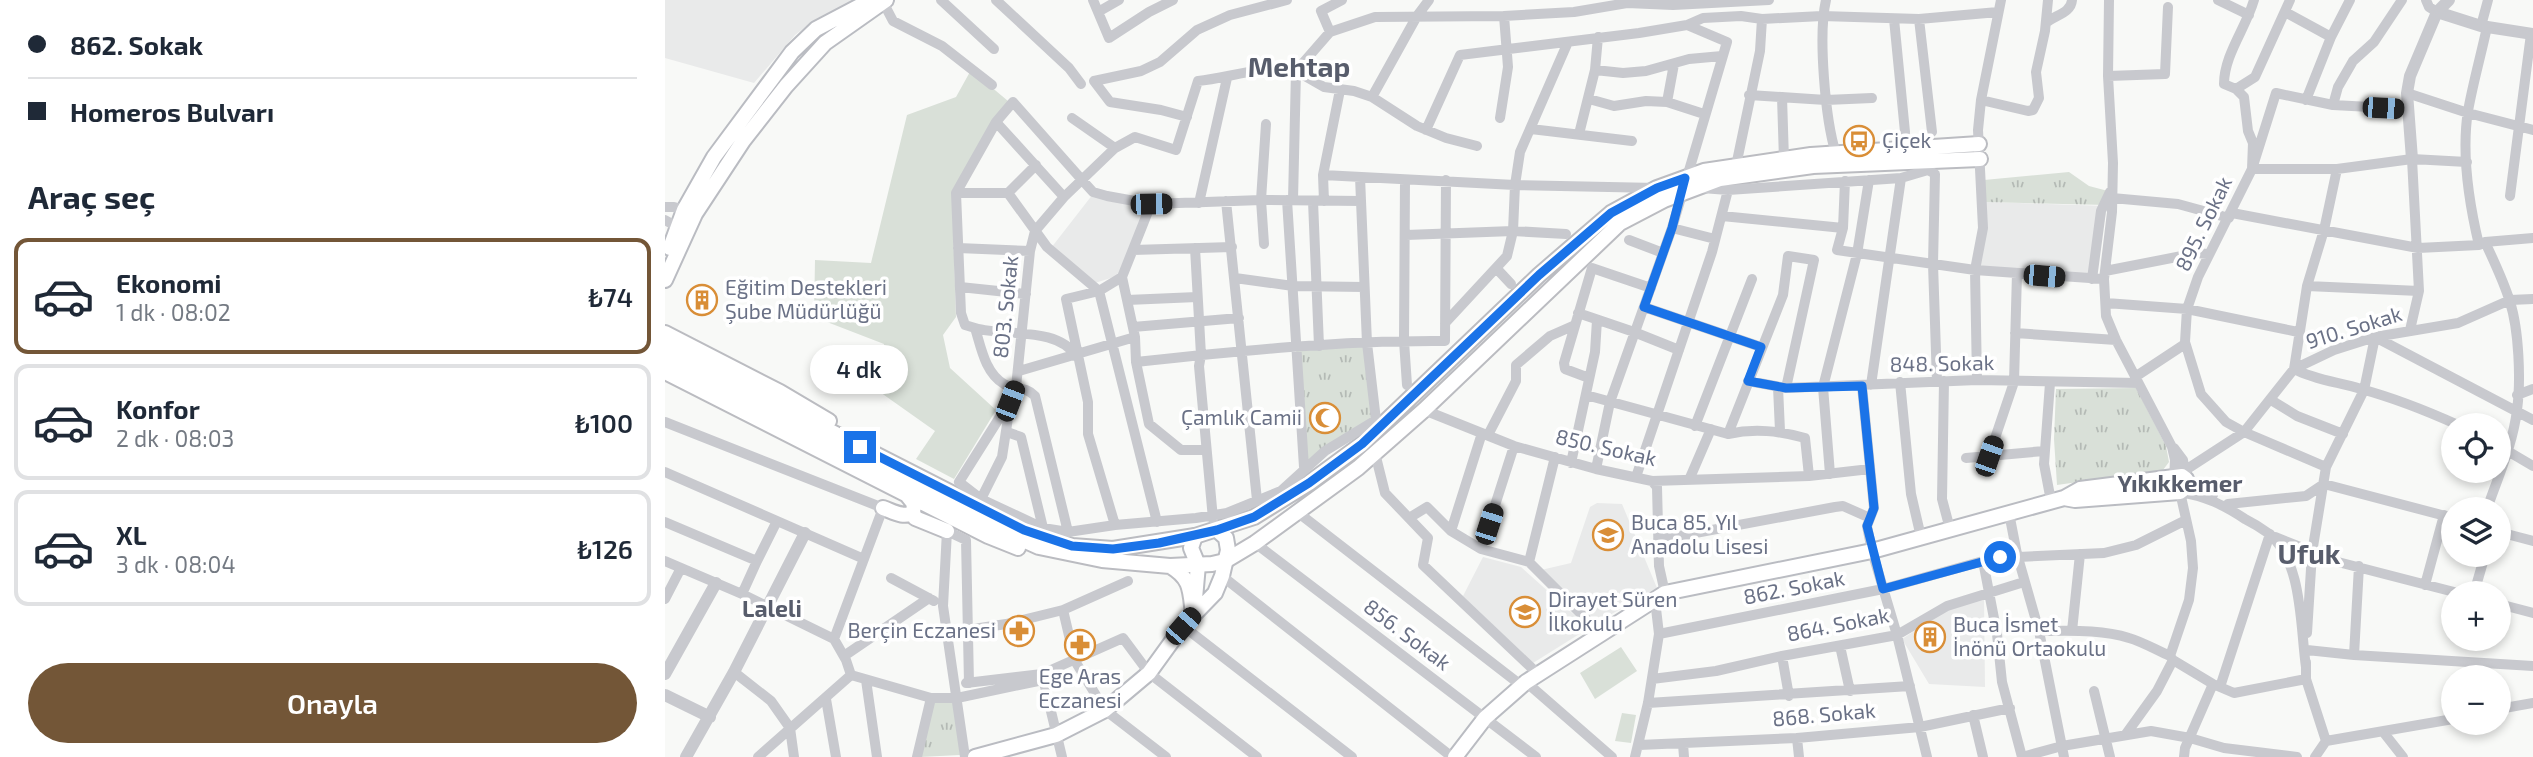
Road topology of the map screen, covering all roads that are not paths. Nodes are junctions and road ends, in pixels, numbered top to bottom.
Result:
1 (941, 0) edge
2 (996, 0) edge
3 (1093, 0) edge
4 (1119, 0) edge
5 (1173, 0) edge
6 (1287, 0) edge
7 (1342, 0) edge
8 (1429, 0) edge
9 (1769, 0) edge
10 (1826, 0) edge
11 (2001, 0) edge
12 (2047, 0) edge
13 (2109, 0) edge
14 (2179, 0) edge
15 (2218, 0) edge
16 (2254, 0) edge
17 (2290, 0) edge
18 (2350, 0) edge
19 (2402, 0) edge
20 (2426, 0) edge
21 (2449, 0) edge
22 (2488, 0) edge
23 (880, 1) edge
24 (1627, 2) edge
25 (2071, 3) edge
26 (2168, 3) edge
27 (1098, 12) junction
28 (1998, 12) junction
29 (2285, 12) junction
30 (2437, 12) junction
31 (2249, 15) junction
32 (1417, 16) junction
33 (1504, 16) junction
34 (1822, 16) junction
35 (2046, 18) junction
36 (1762, 19) junction
37 (1894, 19) junction
38 (1919, 19) junction
39 (1687, 25) junction
40 (2484, 26) junction
41 (1330, 32) junction
42 (810, 34) junction
43 (2532, 34) edge
44 (1598, 37) junction
45 (2331, 37) junction
46 (1568, 41) junction
47 (994, 49) dead end
48 (1507, 51) junction
49 (812, 56) junction
50 (1722, 56) junction
51 (1675, 64) junction
52 (1296, 71) junction
53 (1595, 71) junction
54 (2108, 76) junction
55 (1227, 78) junction
56 (1081, 83) dead end
57 (992, 85) dead end
58 (1340, 89) junction
59 (2236, 89) junction
60 (2407, 93) junction
61 (1749, 95) junction
62 (1372, 97) junction
63 (1782, 97) junction
64 (1872, 98) dead end
65 (1589, 100) junction
66 (1826, 100) junction
67 (1981, 100) junction
68 (2306, 100) junction
69 (1667, 102) junction
70 (2333, 105) junction
71 (2408, 109) junction
72 (2468, 113) junction
73 (1704, 114) junction
74 (1187, 117) junction
75 (1072, 118) dead end
76 (1500, 118) dead end
77 (996, 122) junction
78 (1266, 124) dead end
79 (2518, 126) junction
80 (1531, 128) junction
81 (1426, 130) junction
82 (2533, 130) edge
83 (1933, 132) dead end
84 (1579, 134) junction
85 (1632, 141) dead end
86 (1979, 145) junction
87 (1477, 146) dead end
88 (1115, 148) junction
89 (1903, 149) junction
90 (1836, 154) junction
91 (1784, 159) junction
92 (2412, 159) junction
93 (2466, 162) junction
94 (1036, 165) junction
95 (1736, 166) junction
96 (2252, 169) junction
97 (2337, 170) junction
98 (1323, 175) junction
99 (1360, 177) junction
100 (1901, 178) junction
101 (1405, 180) junction
102 (1446, 180) junction
103 (1869, 180) junction
104 (1083, 181) junction
105 (1845, 181) junction
106 (1515, 185) junction
107 (1687, 186) junction
108 (1657, 188) junction
109 (1728, 190) junction
110 (956, 193) junction
111 (1008, 193) junction
112 (2113, 193) junction
113 (2510, 196) dead end
114 (1064, 197) junction
115 (1261, 200) junction
116 (1290, 200) junction
117 (1226, 201) junction
118 (1319, 201) junction
119 (1361, 201) junction
120 (1151, 204) junction
121 (1199, 204) junction
122 (665, 207) edge
123 (689, 212) junction
124 (1722, 216) junction
125 (2231, 216) junction
126 (1616, 218) junction
127 (676, 227) edge
128 (1672, 228) junction
129 (1843, 228) junction
130 (2324, 230) junction
131 (1035, 231) junction
132 (1513, 231) junction
133 (1447, 233) junction
134 (1566, 234) dead end
135 (1406, 235) junction
136 (2533, 238) edge
137 (1715, 239) junction
138 (1629, 240) dead end
139 (2482, 243) junction
140 (1264, 244) dead end
141 (1232, 247) junction
142 (958, 248) junction
143 (1195, 248) junction
144 (2417, 248) junction
145 (1133, 250) junction
146 (1030, 251) junction
147 (1663, 253) junction
148 (1857, 254) junction
149 (2207, 254) junction
150 (1890, 258) junction
151 (665, 263) edge
152 (1933, 264) junction
153 (1497, 269) junction
154 (1975, 270) junction
155 (2017, 274) junction
156 (2104, 275) junction
157 (1122, 277) junction
158 (1235, 278) junction
159 (1752, 279) dead end
160 (2091, 279) junction
161 (665, 280) edge
162 (1511, 284) dead end
163 (1293, 286) junction
164 (2307, 286) junction
165 (960, 287) junction
166 (1316, 287) junction
167 (1364, 287) junction
168 (1651, 288) junction
169 (1099, 291) junction
170 (2419, 291) junction
171 (1026, 293) junction
172 (1197, 297) junction
173 (2533, 299) edge
174 (1127, 300) junction
175 (2510, 300) junction
176 (2106, 303) junction
177 (1644, 307) junction
178 (2187, 309) junction
179 (1578, 313) junction
180 (1239, 318) junction
181 (1197, 320) junction
182 (1597, 320) junction
183 (1688, 322) junction
184 (1445, 323) junction
185 (1575, 325) junction
186 (975, 328) junction
187 (2410, 330) junction
188 (1134, 332) junction
189 (1634, 332) junction
190 (2298, 332) junction
191 (1022, 333) junction
192 (2015, 333) junction
193 (1730, 337) junction
194 (2375, 337) junction
195 (666, 338) edge
196 (2116, 340) junction
197 (1404, 341) junction
198 (1367, 343) junction
199 (2185, 344) junction
200 (1112, 345) junction
201 (1319, 346) junction
202 (1761, 347) junction
203 (1296, 348) junction
204 (1679, 350) junction
205 (1242, 351) junction
206 (1201, 355) junction
207 (1076, 356) junction
208 (671, 362) edge
209 (1136, 362) junction
210 (2294, 369) junction
211 (1019, 371) junction
212 (1589, 378) junction
213 (1977, 380) junction
214 (2136, 380) junction
215 (1748, 381) junction
216 (1900, 382) junction
217 (1940, 382) junction
218 (2014, 382) junction
219 (2050, 383) junction
220 (1407, 385) dead end
221 (1866, 386) junction
222 (1016, 387) junction
223 (1782, 387) junction
224 (1823, 387) junction
225 (2533, 389) edge
226 (2364, 390) junction
227 (1586, 395) junction
228 (2517, 395) junction
229 (2271, 400) junction
230 (1010, 401) junction
231 (1610, 402) junction
232 (1398, 411) junction
233 (1424, 411) junction
234 (2517, 411) junction
235 (1657, 416) junction
236 (2441, 418) edge
237 (1376, 420) junction
238 (2533, 420) edge
239 (665, 422) edge
240 (1695, 426) junction
241 (2511, 427) edge
242 (1711, 429) junction
243 (1780, 431) junction
244 (1007, 432) junction
245 (2244, 432) junction
246 (1485, 434) junction
247 (1728, 434) junction
248 (2343, 434) junction
249 (1514, 446) junction
250 (1206, 450) junction
251 (2044, 451) junction
252 (1375, 453) junction
253 (2511, 453) edge
254 (1989, 456) junction
255 (1555, 457) junction
256 (1966, 458) dead end
257 (885, 460) junction
258 (1571, 463) junction
259 (2533, 466) edge
260 (1304, 467) junction
261 (2326, 467) junction
262 (1596, 469) junction
263 (1870, 469) junction
264 (665, 472) edge
265 (1830, 474) junction
266 (1809, 476) junction
267 (1636, 477) junction
268 (1689, 480) junction
269 (2181, 480) junction
270 (1652, 481) junction
271 (1309, 483) junction
272 (2324, 484) junction
273 (1281, 491) junction
274 (906, 494) junction
275 (981, 499) junction
276 (1257, 500) junction
277 (2058, 500) junction
278 (2228, 504) junction
279 (883, 508) junction
280 (1296, 511) junction
281 (913, 512) junction
282 (2009, 513) junction
283 (2441, 514) edge
284 (1211, 516) junction
285 (1870, 517) junction
286 (1196, 518) junction
287 (1409, 518) junction
288 (2186, 520) junction
289 (777, 521) junction
290 (665, 522) edge
291 (1157, 522) junction
292 (1115, 525) junction
293 (1044, 528) junction
294 (1950, 529) junction
295 (1217, 530) junction
296 (947, 531) junction
297 (1451, 531) junction
298 (1068, 532) junction
299 (805, 533) junction
300 (2270, 534) junction
301 (2511, 535) edge
302 (1195, 536) junction
303 (1921, 537) junction
304 (2441, 539) edge
305 (1658, 540) junction
306 (2533, 541) edge
307 (1255, 543) junction
308 (1481, 550) junction
309 (1871, 551) junction
310 (2312, 553) junction
311 (2080, 554) junction
312 (2017, 555) junction
313 (864, 559) junction
314 (665, 561) edge
315 (757, 561) junction
316 (1225, 561) junction
317 (1983, 561) junction
318 (1529, 562) junction
319 (1146, 564) junction
320 (1198, 565) junction
321 (1170, 566) junction
322 (2359, 566) junction
323 (681, 568) junction
324 (1222, 576) junction
325 (891, 578) dead end
326 (1128, 581) dead end
327 (2024, 582) junction
328 (716, 583) junction
329 (2425, 585) junction
330 (1883, 589) junction
331 (2441, 589) edge
332 (1987, 592) junction
333 (742, 594) junction
334 (1660, 596) junction
335 (929, 598) junction
336 (665, 599) edge
337 (768, 606) junction
338 (943, 606) junction
339 (2511, 607) edge
340 (1063, 610) junction
341 (2533, 613) edge
342 (1188, 621) junction
343 (967, 631) junction
344 (2039, 631) junction
345 (2072, 631) junction
346 (1601, 634) junction
347 (1659, 634) junction
348 (1897, 635) junction
349 (834, 639) junction
350 (1840, 646) junction
351 (2307, 650) junction
352 (2354, 655) junction
353 (844, 656) junction
354 (1782, 656) junction
355 (2171, 658) junction
356 (1075, 661) junction
357 (2533, 666) edge
358 (2306, 667) junction
359 (734, 673) junction
360 (1149, 673) junction
361 (665, 674) edge
362 (851, 675) junction
363 (1042, 677) junction
364 (1652, 679) junction
365 (2306, 679) junction
366 (866, 680) junction
367 (1528, 681) junction
368 (969, 683) junction
369 (955, 684) junction
370 (2217, 685) junction
371 (1910, 687) junction
372 (1850, 691) junction
373 (2094, 691) dead end
374 (665, 695) edge
375 (1789, 696) junction
376 (930, 698) junction
377 (957, 698) junction
378 (826, 699) junction
379 (1648, 703) junction
380 (2533, 703) edge
381 (2511, 707) edge
382 (2010, 708) junction
383 (1105, 710) junction
384 (1973, 715) junction
385 (710, 717) junction
386 (1485, 718) junction
387 (2441, 721) edge
388 (1920, 727) junction
389 (790, 728) junction
390 (2384, 733) junction
391 (2126, 734) junction
392 (1056, 735) junction
393 (1797, 738) junction
394 (2107, 738) junction
395 (2190, 738) junction
396 (2326, 741) junction
397 (1683, 744) junction
398 (1639, 745) junction
399 (2064, 752) edge
400 (686, 757) edge
401 (758, 757) edge
402 (794, 757) edge
403 (836, 757) edge
404 (877, 757) edge
405 (917, 757) edge
406 (965, 757) edge
407 (975, 757) edge
408 (1062, 757) edge
409 (1166, 757) edge
410 (1257, 757) edge
411 (1352, 757) edge
412 (1454, 757) edge
413 (1536, 757) edge
414 (1612, 757) edge
415 (1636, 757) edge
416 (1684, 757) edge
417 (1799, 757) edge
418 (1927, 757) edge
419 (1983, 757) edge
420 (2022, 757) edge
421 (2110, 757) edge
422 (2184, 757) edge
423 (2297, 757) edge
424 (2315, 757) edge
425 (2403, 757) edge

1 - 47 street
2 - 56 street
3 - 27 street
4 - 27 street
5 - 27 street
6 - 74 street
7 - 41 street
8 - 32 street
9 - 24 street
10 - 34 street
11 - 28 street
12 - 35 street
13 - 54 street
14 - 26 street
15 - 31 street
16 - 31 street
17 - 29 street
18 - 45 street
19 - 70 street
20 - 30 street
21 - 30 street
22 - 40 street
23 - 42 main road
23 - 49 main road
23 - 57 street
24 - 33 street
25 - 35 street
26 - 54 street
28 - 38 street
28 - 67 street
29 - 45 street
29 - 59 street
30 - 40 street
30 - 60 street
31 - 59 street
32 - 33 street
32 - 41 street
32 - 62 street
33 - 48 street
34 - 36 street
34 - 37 street
34 - 66 street
35 - 67 street
36 - 39 street
36 - 61 street
37 - 38 street
37 - 89 street
38 - 83 street
39 - 44 street
39 - 50 street
40 - 43 street
40 - 72 street
41 - 52 street
42 - 49 main road
42 - 123 main road
43 - 79 street
44 - 46 street
44 - 53 street
45 - 68 street
46 - 48 street
46 - 80 street
48 - 76 street
48 - 81 street
49 - 123 main road
50 - 51 street
50 - 73 street
51 - 53 street
51 - 69 street
52 - 55 street
52 - 58 street
52 - 116 street
53 - 65 street
54 - 112 street
55 - 74 street
55 - 121 street
58 - 62 street
58 - 98 street
59 - 96 street
60 - 71 street
60 - 72 street
61 - 63 street
61 - 95 street
62 - 81 street
63 - 66 street
63 - 91 street
64 - 66 street
65 - 69 street
65 - 84 street
66 - 90 street
67 - 86 street
68 - 70 street
68 - 96 street, 895. Sokak
69 - 73 street
70 - 71 street
71 - 92 street
72 - 79 street
72 - 93 street
73 - 107 street
74 - 88 street
75 - 88 street
77 - 94 street
77 - 104 street
77 - 110 street
78 - 115 street
79 - 82 street
79 - 113 street
80 - 84 street
80 - 106 street
81 - 87 street
84 - 85 street
86 - 89 main road
86 - 107 main road
86 - 154 street
88 - 104 street, 803. Sokak
89 - 90 main road
90 - 91 main road
91 - 95 main road
92 - 93 street
92 - 97 street
92 - 144 street
93 - 139 street
94 - 111 street
94 - 114 street
95 - 107 main road
96 - 97 street
96 - 125 street, 895. Sokak
97 - 130 street
98 - 99 street
98 - 118 street
99 - 101 street
99 - 119 street
100 - 103 street
100 - 150 street
100 - 152 street
101 - 102 street
101 - 135 street
102 - 106 street
102 - 133 street
103 - 105 street
103 - 148 street
104 - 114 street, 803. Sokak
104 - 120 street
105 - 109 street
105 - 129 street
106 - 108 street
106 - 132 street
107 - 108 main road
107 - 109 street
107 - 126 main road
107 - 128 street
108 - 126 main road
109 - 124 street
110 - 111 street
110 - 142 street
111 - 131 street
112 - 125 street
112 - 156 street
112 - 160 street
114 - 131 street, 803. Sokak
115 - 116 street
115 - 117 street
115 - 140 street
116 - 118 street
116 - 163 street
117 - 121 street
117 - 141 street
118 - 119 street
118 - 166 street
119 - 167 street
120 - 121 street
120 - 145 street
122 - 123 street
123 - 127 main road
124 - 129 street
124 - 137 street
125 - 130 street
125 - 149 street, 895. Sokak
126 - 232 main road
126 - 233 main road
127 - 151 main road
127 - 161 main road
128 - 137 street
128 - 147 street
129 - 148 street
130 - 144 street
130 - 164 street
131 - 146 street, 803. Sokak
131 - 169 street
132 - 133 street
132 - 134 street
132 - 153 street
133 - 135 street
133 - 184 street
135 - 197 street
136 - 139 street
137 - 183 street
138 - 147 street
139 - 144 street
139 - 175 street
141 - 143 street
141 - 158 street
142 - 146 street
142 - 165 street
143 - 145 street
143 - 172 street
144 - 170 street
145 - 157 street
146 - 171 street, 803. Sokak
147 - 168 street
148 - 150 street
148 - 224 street
149 - 156 street
149 - 178 street, 895. Sokak
150 - 152 street
150 - 221 street
152 - 154 street
152 - 217 street
153 - 162 street
153 - 184 street
154 - 155 street
154 - 213 street
155 - 160 street
155 - 192 street
156 - 160 street
156 - 176 street
157 - 169 street
157 - 174 street
158 - 163 street
158 - 180 street
159 - 193 street
163 - 166 street
163 - 203 street
164 - 170 street
164 - 190 street
165 - 171 street
165 - 186 street
166 - 167 street
166 - 201 street
167 - 198 street
168 - 177 street
168 - 179 street
169 - 200 street
169 - 207 street
170 - 187 street
171 - 191 street, 803. Sokak
172 - 174 street
172 - 181 street
173 - 175 street, 910. Sokak
174 - 188 street
175 - 187 street, 910. Sokak
175 - 228 street
176 - 178 street
176 - 196 street
177 - 183 street
177 - 189 street
178 - 190 street
178 - 199 street, 895. Sokak
179 - 182 street
179 - 185 street
180 - 181 street
180 - 205 street
181 - 188 street
181 - 206 street
182 - 189 street
182 - 212 street
183 - 193 street
183 - 204 street
184 - 197 street
185 - 212 street
185 - 246 street
186 - 191 street
186 - 222 street
187 - 194 street, 910. Sokak
188 - 200 street
188 - 209 street
189 - 204 street
189 - 231 street
190 - 210 street
191 - 207 street
191 - 211 street, 803. Sokak
192 - 196 street
192 - 218 street
193 - 202 street
193 - 240 street
194 - 210 street, 910. Sokak
194 - 226 street
194 - 234 street
195 - 208 main road
195 - 257 main road
196 - 214 street
197 - 198 street
197 - 220 street
198 - 201 street
198 - 237 street
199 - 214 street
199 - 245 street, 895. Sokak
200 - 207 street
200 - 291 street
201 - 203 street
202 - 215 street
202 - 223 street
203 - 205 street
203 - 260 street
204 - 235 street
205 - 206 street
205 - 276 street
206 - 209 street
206 - 250 street
207 - 211 street
207 - 292 street
208 - 257 main road
208 - 274 main road
208 - 319 main road
209 - 250 street
210 - 226 street
210 - 229 street, 910. Sokak
211 - 222 street, 803. Sokak
212 - 227 street
213 - 217 street, 848. Sokak
213 - 218 street, 848. Sokak
214 - 219 street, 848. Sokak
214 - 269 street
215 - 223 street, 848. Sokak
215 - 247 street
216 - 217 street, 848. Sokak
216 - 221 street, 848. Sokak
216 - 303 street
217 - 294 street
218 - 219 street, 848. Sokak
218 - 254 street
219 - 251 street
221 - 224 street, 848. Sokak
221 - 263 street
222 - 230 street, 803. Sokak
222 - 298 street
223 - 224 street, 848. Sokak
223 - 243 street
224 - 265 street
225 - 228 street
226 - 236 street
226 - 248 street
227 - 231 street
227 - 258 street
228 - 234 street
229 - 245 street, 910. Sokak
229 - 248 street
230 - 244 street
230 - 275 street, 803. Sokak
231 - 235 street
231 - 262 street
232 - 237 main road
232 - 271 main road
233 - 246 street, 850. Sokak
233 - 252 main road
234 - 238 street
234 - 241 street
235 - 240 street
235 - 267 street
237 - 260 street
239 - 279 street
240 - 242 street
242 - 247 street
242 - 268 street
243 - 247 street
243 - 266 street
244 - 275 street
244 - 293 street
245 - 261 street, 895. Sokak
245 - 269 street, 910. Sokak
246 - 249 street, 850. Sokak
246 - 297 street
248 - 261 street
249 - 255 street, 850. Sokak
249 - 308 street
250 - 284 street
251 - 254 street
251 - 277 street
252 - 280 main road
252 - 287 street
253 - 259 street
254 - 256 street
255 - 258 street, 850. Sokak
255 - 318 street
257 - 302 main road
258 - 262 street, 850. Sokak
260 - 273 street
261 - 272 street
262 - 267 street, 850. Sokak
263 - 265 street, 850. Sokak
263 - 285 street
264 - 289 street
265 - 266 street, 850. Sokak
266 - 268 street, 850. Sokak
267 - 270 street, 850. Sokak
268 - 270 street, 850. Sokak
269 - 277 main road
269 - 278 street
269 - 288 street
269 - 300 street
270 - 305 street
271 - 273 main road
271 - 295 main road
272 - 278 street
272 - 283 street
272 - 310 street
273 - 276 street
274 - 281 main road
274 - 319 main road
275 - 293 street
276 - 284 street
277 - 282 main road
278 - 300 street
279 - 281 main road
279 - 313 street
280 - 307 main road
280 - 367 street
281 - 296 main road
282 - 294 main road
282 - 312 street
284 - 286 street
284 - 295 street
285 - 305 street
285 - 309 street
286 - 291 street
286 - 302 street
287 - 297 street
287 - 367 street
288 - 311 street, 862. Sokak
288 - 355 street
289 - 299 street
289 - 315 street
290 - 315 street
291 - 292 street
292 - 298 street
293 - 298 street
294 - 303 main road
295 - 302 main road
295 - 316 main road
296 - 338 street
296 - 343 street
297 - 308 street
299 - 313 street
299 - 337 street
300 - 310 street
300 - 358 street
300 - 370 street
301 - 306 street
302 - 320 main road
303 - 309 main road
304 - 329 street
305 - 334 street
307 - 316 main road
307 - 386 street, 856. Sokak
308 - 318 street
309 - 330 street
309 - 334 main road
310 - 322 street
310 - 351 street
311 - 312 street, 862. Sokak
311 - 345 street
312 - 317 street, 862. Sokak
312 - 327 street
313 - 349 street
314 - 323 street
315 - 333 street
316 - 320 main road
316 - 324 main road
317 - 330 street, 862. Sokak
317 - 332 street
318 - 346 street
319 - 321 main road
320 - 321 main road
320 - 342 main road
321 - 342 main road
322 - 329 street
322 - 352 street
323 - 328 street
323 - 336 street
324 - 342 main road
324 - 412 street
325 - 335 street
326 - 340 street
327 - 332 street, 864. Sokak
327 - 344 street
328 - 333 street
328 - 361 street
329 - 331 street
330 - 347 street, 862. Sokak
330 - 348 street
332 - 348 street, 864. Sokak
332 - 382 street
333 - 337 street
334 - 346 main road
334 - 347 street
335 - 338 street
335 - 353 street
337 - 349 street
337 - 359 street
338 - 369 street
339 - 341 street
340 - 343 street
340 - 356 street
342 - 360 main road
342 - 411 street
343 - 368 street
344 - 345 street
344 - 399 street
345 - 355 street
346 - 367 main road
347 - 364 street
348 - 350 street, 864. Sokak
348 - 371 street
349 - 353 street
350 - 354 street, 864. Sokak
350 - 372 street
351 - 352 street
351 - 358 street
352 - 357 street
353 - 362 street
354 - 364 street, 864. Sokak
354 - 375 street
355 - 370 street
355 - 391 street
356 - 360 street
356 - 363 street
356 - 383 street
358 - 365 street
359 - 385 street
359 - 389 street
360 - 383 main road
360 - 410 street
362 - 366 street
362 - 378 street
363 - 368 street
363 - 377 street
363 - 392 street
364 - 379 street
365 - 370 street
365 - 396 street
366 - 376 street
366 - 404 street
367 - 386 main road
367 - 414 street
368 - 369 street
369 - 377 street
370 - 395 street
371 - 372 street
371 - 388 street
372 - 375 street
373 - 394 street
374 - 385 street
375 - 379 street
376 - 377 street
376 - 405 street
377 - 406 street
378 - 389 street
378 - 403 street
379 - 398 street
380 - 381 street
382 - 384 street, 868. Sokak
382 - 420 street
383 - 392 main road
383 - 409 street
384 - 388 street, 868. Sokak
384 - 419 street
385 - 400 street
386 - 412 main road
386 - 413 street, 856. Sokak
387 - 390 street
388 - 393 street, 868. Sokak
388 - 418 street
389 - 401 street
389 - 402 street
390 - 396 street
390 - 425 street
391 - 394 street
391 - 395 street
392 - 407 main road
392 - 408 street
393 - 397 street, 868. Sokak
393 - 417 street
394 - 399 street
394 - 421 street
395 - 422 street
395 - 423 street
396 - 424 street
397 - 398 street, 868. Sokak
397 - 416 street
398 - 415 street
399 - 420 street

